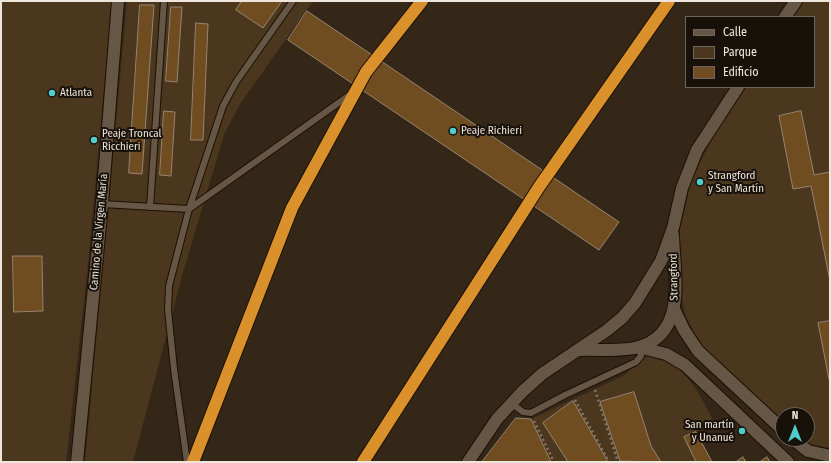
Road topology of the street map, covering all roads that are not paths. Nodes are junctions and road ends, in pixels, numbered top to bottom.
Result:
1 (118, 1) edge
2 (164, 1) edge
3 (292, 1) edge
4 (422, 1) edge
5 (669, 1) edge
6 (796, 1) edge
7 (786, 16) edge
8 (737, 88) edge
9 (354, 92) junction
10 (102, 204) junction
11 (150, 207) junction
12 (189, 209) junction
13 (673, 228) junction
14 (674, 309) junction
15 (638, 347) junction
16 (580, 350) junction
17 (511, 403) junction
18 (775, 422) edge
19 (803, 447) edge
20 (824, 455) edge
21 (77, 462) edge
22 (187, 462) edge
23 (193, 462) edge
24 (363, 462) edge
25 (468, 462) edge
26 (788, 462) edge
27 (805, 462) edge

1 - 10 street, Camino de la Virgen María
2 - 11 lane
3 - 12 lane
4 - 9 highway
5 - 24 highway
6 - 7 street
8 - 13 street, Strangford
9 - 12 lane
9 - 23 highway
10 - 11 lane
10 - 21 street, Camino de la Virgen María
11 - 12 lane
12 - 22 lane
13 - 14 street, Strangford
13 - 16 street, Strangford
14 - 15 street, Strangford
14 - 18 street
15 - 16 street, Strangford
15 - 17 lane
15 - 26 street
16 - 17 street, Strangford
17 - 25 street, Strangford
19 - 20 street
20 - 27 street

